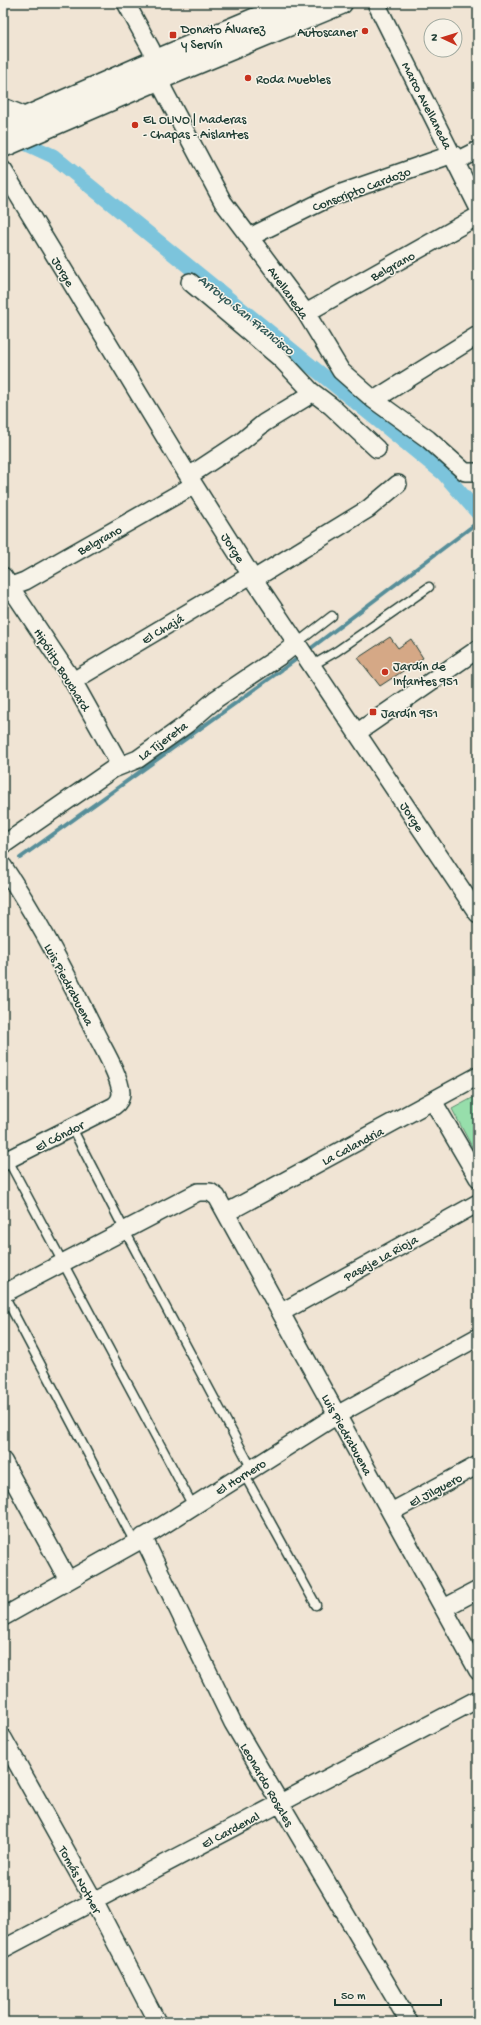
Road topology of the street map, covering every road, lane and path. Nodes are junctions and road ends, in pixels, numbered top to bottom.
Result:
1 (126, 3) edge
2 (294, 3) edge
3 (341, 3) edge
4 (376, 3) edge
5 (158, 69) junction
6 (3, 107) edge
7 (33, 124) junction
8 (3, 128) edge
9 (3, 146) edge
10 (478, 150) edge
11 (454, 158) junction
12 (3, 170) edge
13 (478, 207) edge
14 (478, 216) edge
15 (250, 237) junction
16 (190, 282) dead end
17 (306, 313) junction
18 (478, 335) edge
19 (311, 391) junction
20 (374, 400) junction
21 (376, 448) dead end
22 (478, 472) edge
23 (191, 480) junction
24 (398, 484) dead end
25 (253, 577) junction
26 (5, 584) edge
27 (429, 588) dead end
28 (332, 616) dead end
29 (478, 648) edge
30 (305, 654) junction
31 (73, 681) junction
32 (358, 732) junction
33 (120, 765) junction
34 (3, 845) edge
35 (3, 866) edge
36 (478, 914) edge
37 (478, 1076) edge
38 (433, 1101) junction
39 (114, 1106) joint
40 (72, 1128) junction
41 (5, 1161) edge
42 (478, 1178) edge
43 (478, 1203) edge
44 (226, 1213) junction
45 (125, 1231) junction
46 (64, 1264) junction
47 (3, 1293) edge
48 (282, 1312) junction
49 (478, 1337) edge
50 (337, 1415) junction
51 (3, 1461) edge
52 (478, 1465) edge
53 (248, 1471) junction
54 (193, 1506) junction
55 (391, 1512) junction
56 (139, 1540) junction
57 (68, 1580) junction
58 (478, 1590) edge
59 (316, 1604) dead end
60 (444, 1608) junction
61 (3, 1617) edge
62 (478, 1671) edge
63 (478, 1699) edge
64 (3, 1738) edge
65 (279, 1802) junction
66 (94, 1901) junction
67 (3, 1949) edge
68 (157, 2022) edge
69 (408, 2022) edge

1 - 5 street, Avellaneda
2 - 5 main road
3 - 5 main road
4 - 11 street, Marco Avellaneda
5 - 7 main road
5 - 15 street, Avellaneda
6 - 7 street
7 - 8 main road
7 - 9 main road
10 - 11 street, Conscripto Cardozo
11 - 13 street, Marco Avellaneda
11 - 15 street, Conscripto Cardozo
12 - 23 street, Jorge
14 - 17 street, Belgrano
15 - 17 street, Avellaneda
16 - 19 street
17 - 20 street, Avellaneda
18 - 20 street
19 - 21 street
19 - 23 street, Belgrano
20 - 22 street, Avellaneda
23 - 25 street, Jorge
23 - 26 street, Belgrano
24 - 25 street, El Chajá
25 - 30 street, Jorge
25 - 31 street, El Chajá
26 - 31 street, Hipólito Bouchard
27 - 30 lane
28 - 30 lane
29 - 32 street
30 - 32 street, Jorge
30 - 33 street, La Tijereta
31 - 33 street, Hipólito Bouchard
32 - 36 street, Jorge
33 - 34 street, La Tijereta
35 - 39 street, Luis Piedrabuena
37 - 38 street, La Calandria
38 - 42 street
38 - 44 street, La Calandria
39 - 40 street, El Cóndor
40 - 41 street, El Cóndor
40 - 45 lane
41 - 46 lane
43 - 48 street, Pasaje La Rioja
44 - 45 street, Luis Piedrabuena
44 - 48 street, Luis Piedrabuena
45 - 46 street
45 - 53 lane
46 - 47 street
46 - 54 lane
47 - 56 lane
48 - 50 street, Luis Piedrabuena
49 - 50 street, El Hornero
50 - 53 street, El Hornero
50 - 55 street, Luis Piedrabuena
51 - 57 street
52 - 55 street, El Jilguero
53 - 54 street, El Hornero
53 - 59 lane
54 - 56 street, El Hornero
55 - 60 street, Luis Piedrabuena
56 - 57 street, El Hornero
56 - 65 street, Leonardo Rosales
57 - 61 street, El Hornero
58 - 60 street
60 - 62 street, Luis Piedrabuena
63 - 65 street, El Cardenal
64 - 66 street, Tomás Nother
65 - 66 street, El Cardenal
65 - 69 street, Leonardo Rosales
66 - 67 street, El Cardenal
66 - 68 street, Tomás Nother

